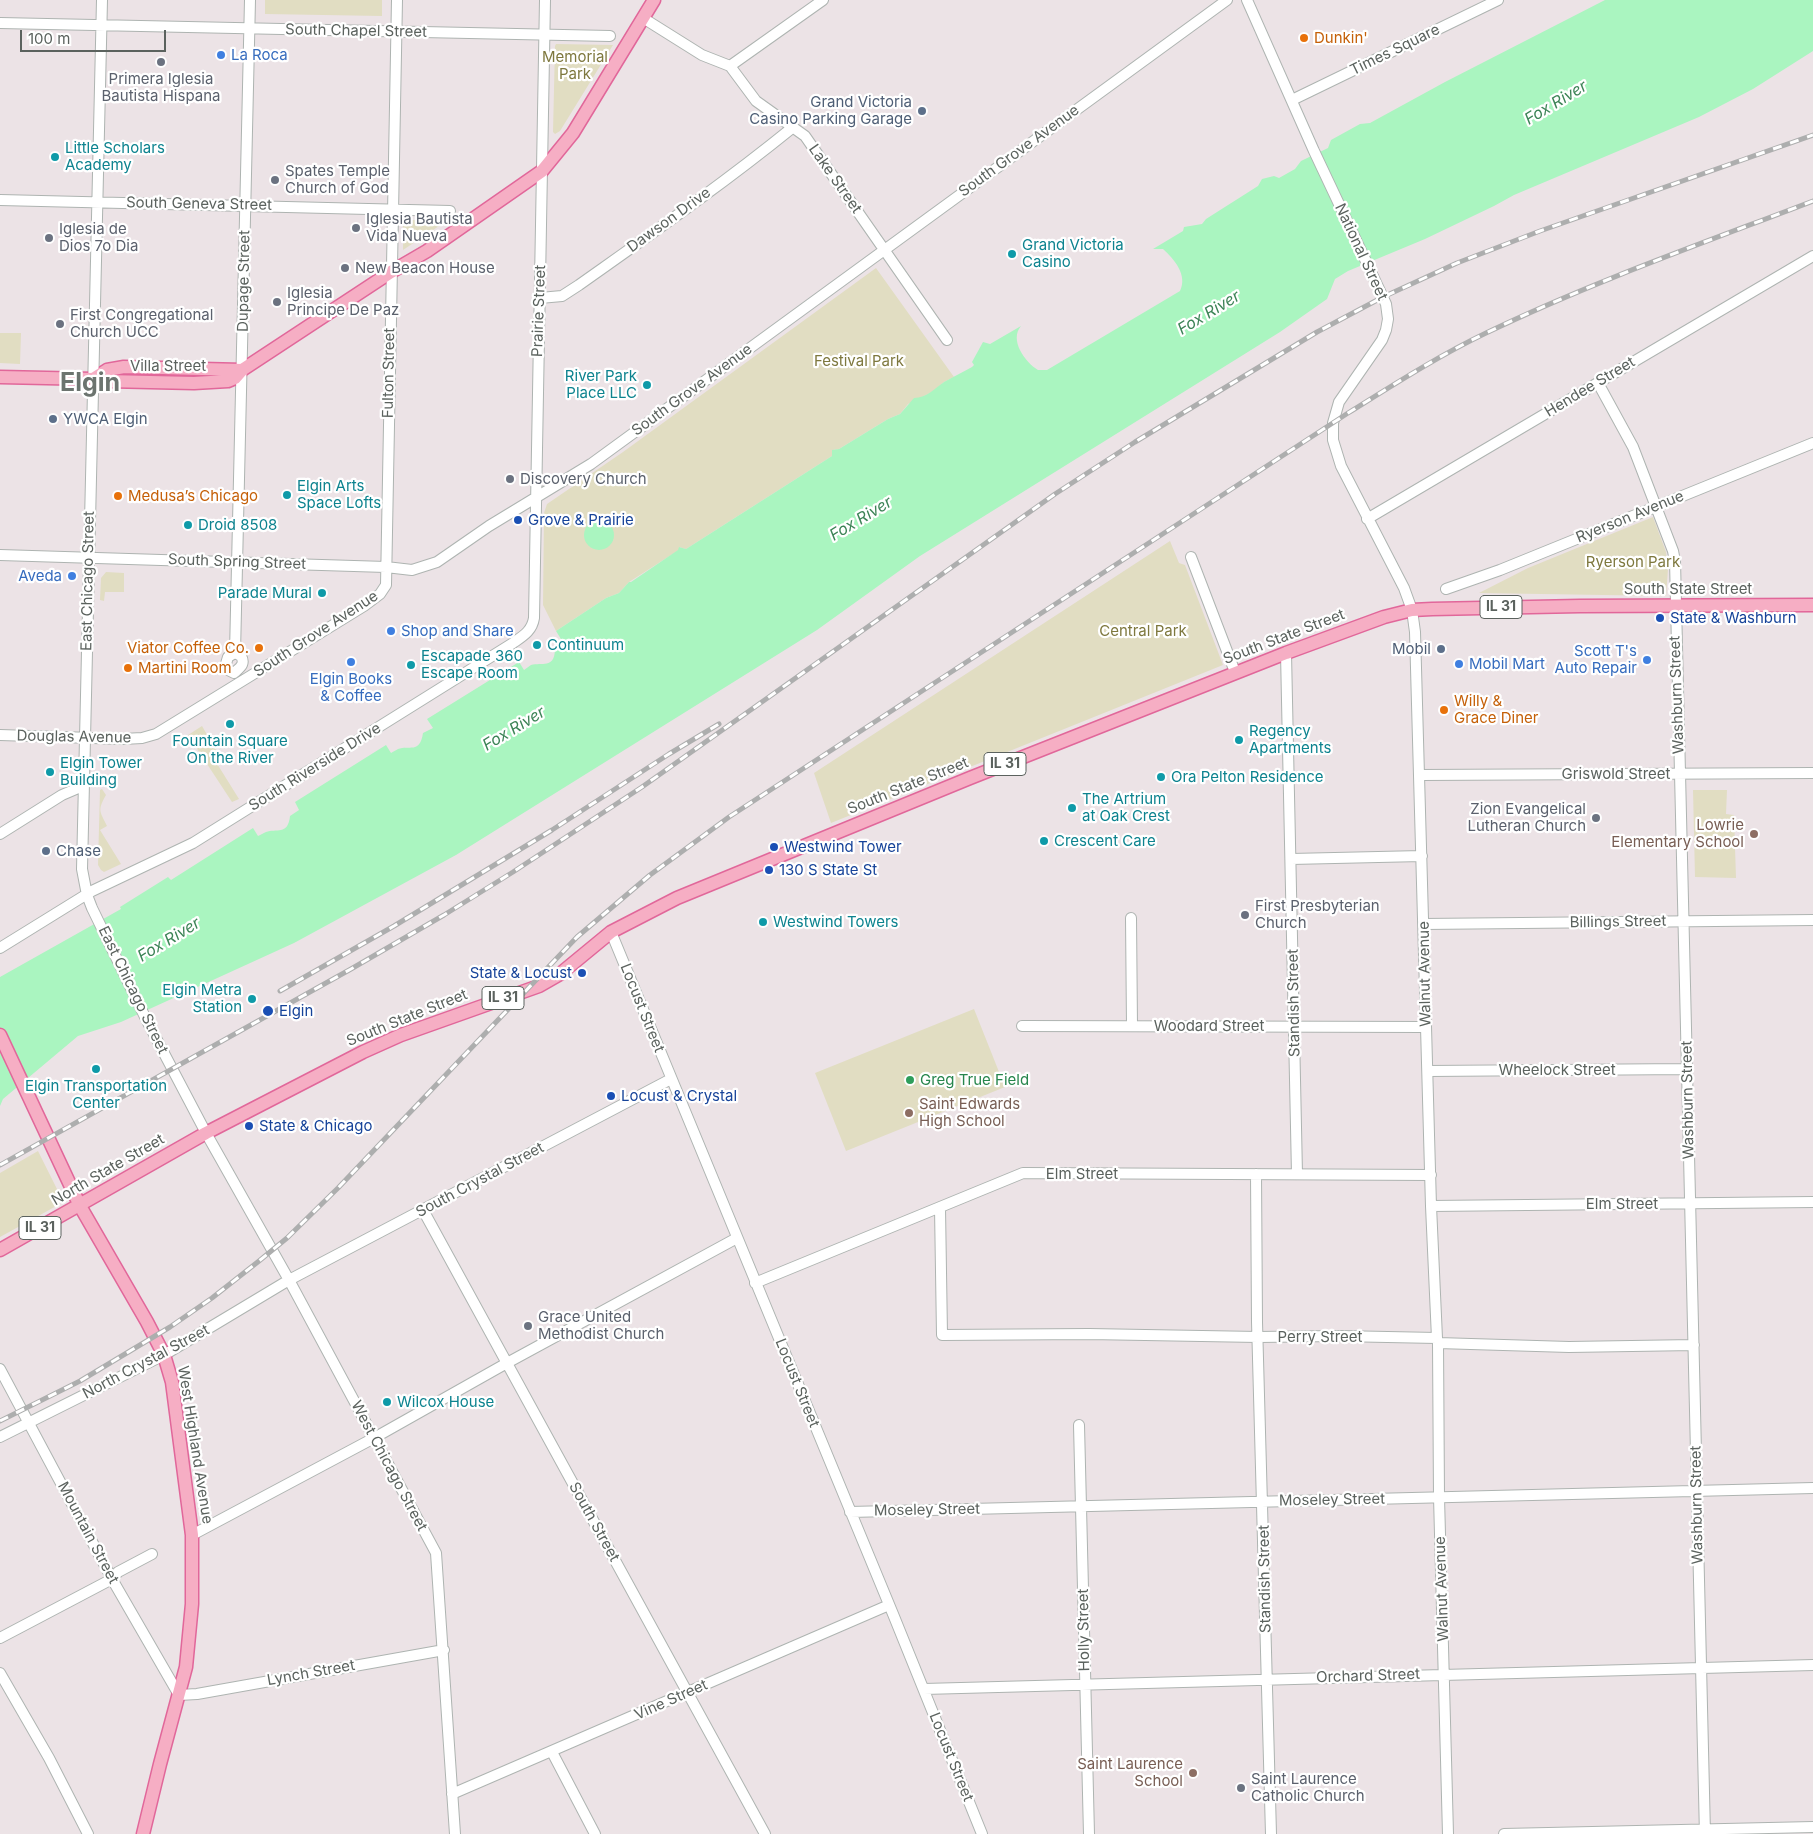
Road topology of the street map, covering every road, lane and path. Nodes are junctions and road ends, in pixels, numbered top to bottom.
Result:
1 (102, 0) edge
2 (250, 0) edge
3 (397, 0) edge
4 (545, 0) edge
5 (654, 0) edge
6 (822, 0) edge
7 (1227, 0) edge
8 (1247, 0) edge
9 (1498, 0) edge
10 (643, 18) junction
11 (0, 23) edge
12 (101, 25) junction
13 (250, 28) junction
14 (396, 31) junction
15 (544, 35) junction
16 (610, 36) dead end
17 (730, 66) junction
18 (1292, 100) junction
19 (792, 128) junction
20 (542, 171) junction
21 (0, 200) edge
22 (97, 202) junction
23 (246, 205) junction
24 (393, 209) junction
25 (450, 211) dead end
26 (885, 249) junction
27 (1813, 256) edge
28 (391, 272) junction
29 (540, 298) junction
30 (947, 340) dead end
31 (242, 370) junction
32 (0, 377) edge
33 (93, 379) junction
34 (1598, 382) junction
35 (1813, 443) edge
36 (536, 498) junction
37 (1656, 507) junction
38 (1367, 519) junction
39 (0, 555) edge
40 (88, 558) junction
41 (1191, 558) dead end
42 (238, 562) junction
43 (386, 566) junction
44 (1446, 589) dead end
45 (1675, 605) junction
46 (1813, 605) edge
47 (1412, 610) junction
48 (533, 623) joint
49 (1286, 652) junction
50 (1235, 672) junction
51 (241, 682) junction
52 (0, 735) edge
53 (149, 736) joint
54 (84, 737) junction
55 (1680, 774) junction
56 (1813, 774) edge
57 (1420, 775) junction
58 (83, 786) junction
59 (0, 834) edge
60 (1422, 856) junction
61 (1292, 859) junction
62 (87, 895) junction
63 (1131, 918) dead end
64 (1813, 920) edge
65 (1684, 922) junction
66 (1424, 924) junction
67 (611, 932) junction
68 (0, 948) edge
69 (1022, 1026) dead end
70 (1132, 1026) junction
71 (1294, 1026) junction
72 (1426, 1027) junction
73 (0, 1035) edge
74 (1687, 1069) junction
75 (1428, 1071) junction
76 (671, 1079) junction
77 (206, 1133) junction
78 (1256, 1174) junction
79 (1297, 1174) junction
80 (1431, 1175) junction
81 (1813, 1202) edge
82 (1690, 1203) junction
83 (80, 1206) junction
84 (1431, 1206) junction
85 (940, 1208) junction
86 (423, 1210) junction
87 (737, 1238) junction
88 (0, 1250) edge
89 (289, 1280) junction
90 (756, 1283) junction
91 (1258, 1337) junction
92 (1438, 1341) junction
93 (1694, 1344) junction
94 (164, 1355) junction
95 (507, 1363) junction
96 (0, 1370) edge
97 (28, 1423) junction
98 (1079, 1425) dead end
99 (0, 1437) edge
100 (374, 1438) junction
101 (1813, 1488) edge
102 (1697, 1491) junction
103 (1439, 1498) junction
104 (1263, 1502) junction
105 (1081, 1506) junction
106 (850, 1512) junction
107 (192, 1535) junction
108 (152, 1554) dead end
109 (112, 1579) junction
110 (889, 1605) junction
111 (0, 1638) edge
112 (444, 1650) junction
113 (1813, 1664) edge
114 (1701, 1667) junction
115 (0, 1673) edge
116 (1444, 1674) junction
117 (1267, 1679) junction
118 (1086, 1685) junction
119 (924, 1689) junction
120 (688, 1693) junction
121 (179, 1695) junction
122 (552, 1752) junction
123 (452, 1794) junction
124 (1813, 1827) edge
125 (1705, 1832) edge
126 (88, 1834) edge
127 (143, 1834) edge
128 (455, 1834) edge
129 (595, 1834) edge
130 (765, 1834) edge
131 (982, 1834) edge
132 (1089, 1834) edge
133 (1271, 1834) edge
134 (1448, 1834) edge
135 (1504, 1834) edge

1 - 12 street, East Chicago Street
2 - 13 street, Dupage Street
3 - 14 street, Fulton Street
4 - 15 street, Prairie Street
5 - 10 main road, Villa Street
6 - 17 street
7 - 26 street, South Grove Avenue
8 - 18 street, National Street
9 - 18 street, Times Square
10 - 17 street
10 - 20 main road, Villa Street
11 - 12 street, South Chapel Street
12 - 13 street, South Chapel Street
12 - 22 street, East Chicago Street
13 - 14 street, South Chapel Street
13 - 23 street, Dupage Street
14 - 15 street, South Chapel Street
14 - 24 street, Fulton Street
15 - 16 street, South Chapel Street
15 - 20 street, Prairie Street
17 - 19 street, Lake Street
18 - 38 street, National Street
19 - 26 street, Lake Street
19 - 29 street, Dawson Drive
20 - 28 main road, Villa Street
20 - 29 street, Prairie Street
21 - 22 street, South Geneva Street
22 - 23 street, South Geneva Street
22 - 33 street, East Chicago Street
23 - 24 street, South Geneva Street
23 - 31 street, Dupage Street
24 - 25 street, South Geneva Street
24 - 28 street, Fulton Street
26 - 30 street, Lake Street
26 - 36 street, South Grove Avenue
27 - 34 street, Hendee Street
28 - 31 main road, Villa Street
28 - 43 street, Fulton Street
29 - 36 street, Prairie Street
31 - 33 main road, Villa Street
31 - 42 street, Dupage Street
32 - 33 main road, Villa Street
33 - 40 street, East Chicago Street
34 - 37 street, Washburn Street
34 - 38 street, Hendee Street
35 - 37 street, Ryerson Avenue
36 - 43 street, South Grove Avenue
36 - 48 street, Prairie Street
37 - 44 street, Ryerson Avenue
37 - 45 street, Washburn Street
38 - 47 street, National Street
39 - 40 street, South Spring Street
40 - 42 street, South Spring Street
40 - 54 street, East Chicago Street
41 - 50 street
42 - 43 street, South Spring Street
42 - 51 street, Dupage Street
43 - 51 street, South Grove Avenue
45 - 46 main road, South State Street / IL 31
45 - 47 main road, South State Street / IL 31
45 - 55 street, Washburn Street
47 - 49 main road, South State Street / IL 31
47 - 57 street, Walnut Avenue
48 - 62 street, South Riverside Drive
49 - 50 main road, South State Street / IL 31
49 - 61 street, Standish Street
50 - 67 main road, South State Street / IL 31
51 - 53 street, South Grove Avenue
52 - 54 street, Douglas Avenue
53 - 54 street, Douglas Avenue
54 - 58 street, East Chicago Street
55 - 56 street, Griswold Street
55 - 57 street, Griswold Street
55 - 65 street, Washburn Street
57 - 60 street, Walnut Avenue
58 - 59 street
58 - 62 street, East Chicago Street
60 - 61 street
60 - 66 street, Walnut Avenue
61 - 71 street, Standish Street
62 - 68 street, South Riverside Drive
62 - 77 street, East Chicago Street
63 - 70 street
64 - 65 street, Billings Street
65 - 66 street, Billings Street
65 - 74 street, Washburn Street
66 - 72 street, Walnut Avenue
67 - 76 street, Locust Street
67 - 77 main road, South State Street / IL 31
69 - 70 street, Woodard Street
70 - 71 street, Woodard Street
71 - 72 street, Woodard Street
71 - 79 street, Standish Street
72 - 75 street, Walnut Avenue
73 - 83 main road, West Highland Avenue
74 - 75 street, Wheelock Street
74 - 82 street, Washburn Street
75 - 80 street, Walnut Avenue
76 - 86 street, South Crystal Street
76 - 87 street, Locust Street
77 - 83 main road, North State Street / IL 31
77 - 89 street, West Chicago Street
78 - 79 street, Elm Street
78 - 85 street, Elm Street
78 - 91 street, Standish Street
79 - 80 street, Elm Street
80 - 84 street, Walnut Avenue
81 - 82 street, Elm Street
82 - 84 street, Elm Street
82 - 93 street, Washburn Street
83 - 88 main road, North State Street / IL 31
83 - 94 main road, West Highland Avenue
84 - 92 street, Walnut Avenue
85 - 90 street, Elm Street
85 - 91 street, Perry Street
86 - 89 street, South Crystal Street
86 - 95 street, South Street
87 - 90 street, Locust Street
87 - 95 street
89 - 94 street, North Crystal Street
89 - 100 street, West Chicago Street
90 - 106 street, Locust Street
91 - 92 street, Perry Street
91 - 104 street, Standish Street
92 - 93 street, Perry Street
92 - 103 street, Walnut Avenue
93 - 102 street, Washburn Street
94 - 97 street, North Crystal Street
94 - 107 main road, West Highland Avenue
95 - 100 street
95 - 120 street, South Street
96 - 97 street, Mountain Street
97 - 99 street, North Crystal Street
97 - 109 street, Mountain Street
98 - 105 street, Holly Street
100 - 107 street
100 - 112 street, West Chicago Street
101 - 102 street, Moseley Street
102 - 103 street, Moseley Street
102 - 114 street, Washburn Street
103 - 104 street, Moseley Street
103 - 116 street, Walnut Avenue
104 - 105 street, Moseley Street
104 - 117 street, Standish Street
105 - 106 street, Moseley Street
105 - 118 street, Holly Street
106 - 110 street, Locust Street
107 - 121 main road, West Highland Avenue
108 - 109 street
109 - 111 street
109 - 121 street, Mountain Street
110 - 119 street, Locust Street
110 - 120 street, Vine Street
112 - 121 street, Lynch Street
112 - 123 street, West Chicago Street
113 - 114 street, Orchard Street
114 - 116 street, Orchard Street
114 - 125 street, Washburn Street
115 - 126 street
116 - 117 street, Orchard Street
116 - 134 street, Walnut Avenue
117 - 118 street, Orchard Street
117 - 133 street, Standish Street
118 - 119 street, Orchard Street
118 - 132 street, Holly Street
119 - 131 street, Locust Street
120 - 122 street, Vine Street
120 - 130 street, South Street
121 - 127 main road, West Highland Avenue
122 - 123 street, Vine Street
122 - 129 street
123 - 128 street, West Chicago Street
124 - 125 street
125 - 135 street

